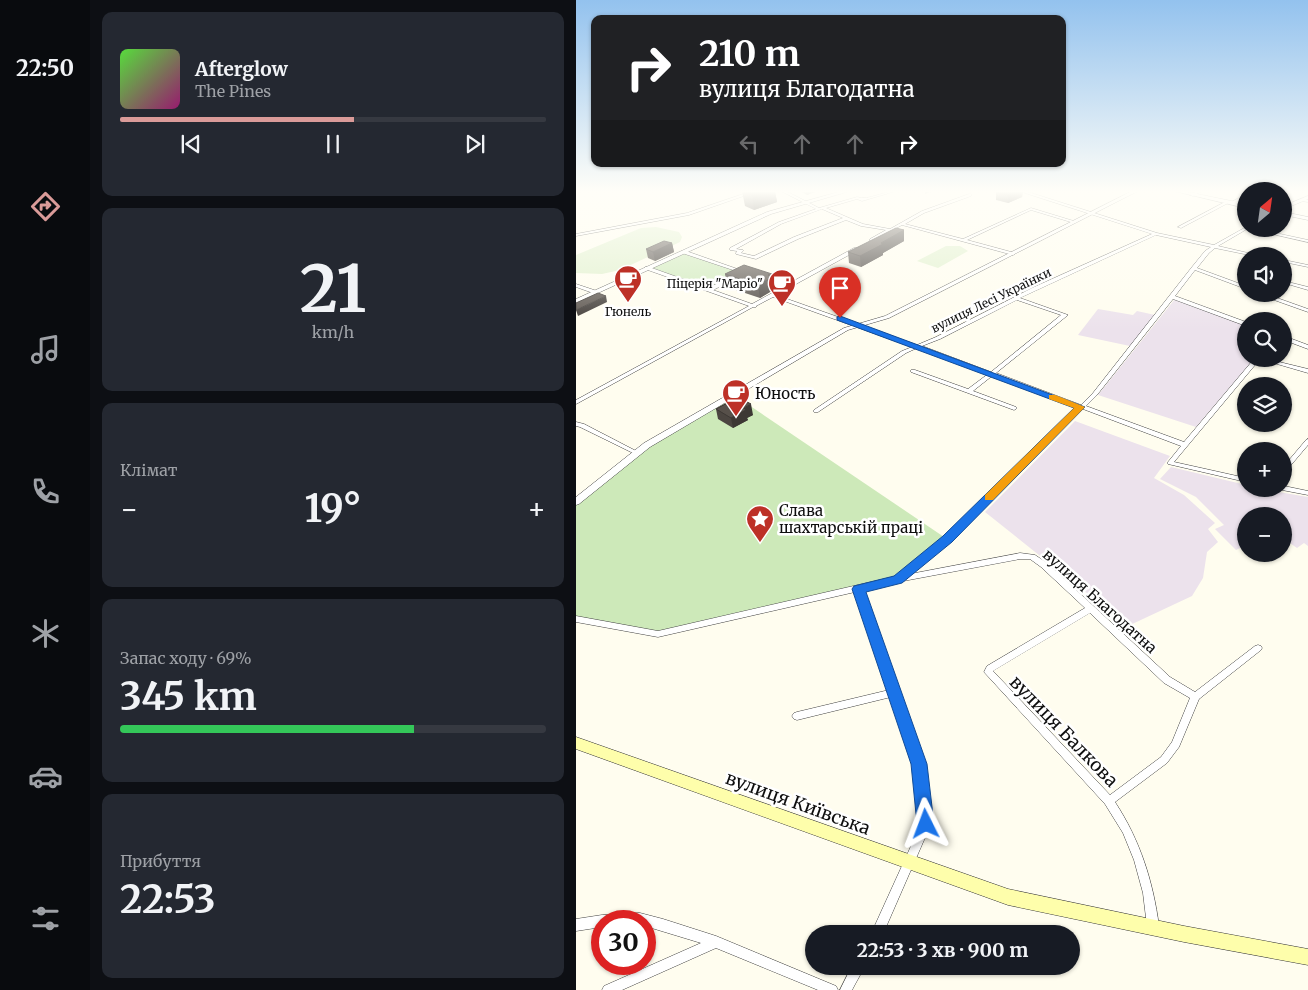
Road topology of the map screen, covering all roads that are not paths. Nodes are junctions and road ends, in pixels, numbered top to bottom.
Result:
1 (716, 237) edge
2 (754, 237) edge
3 (798, 237) edge
4 (877, 237) edge
5 (954, 237) edge
6 (971, 237) edge
7 (1046, 237) edge
8 (1149, 237) edge
9 (1170, 237) edge
10 (1231, 237) edge
11 (1290, 237) edge
12 (965, 240) junction
13 (1308, 241) edge
14 (1214, 247) junction
15 (684, 252) junction
16 (1237, 252) edge
17 (1014, 254) junction
18 (1292, 263) edge
19 (1308, 266) edge
20 (647, 268) junction
21 (1194, 268) junction
22 (744, 272) junction
23 (753, 274) edge
24 (762, 277) edge
25 (1292, 284) edge
26 (576, 285) edge
27 (1237, 285) edge
28 (790, 286) junction
29 (1308, 289) edge
30 (708, 290) junction
31 (595, 292) junction
32 (774, 295) junction
33 (1173, 297) junction
34 (1016, 298) junction
35 (576, 301) edge
36 (1284, 302) edge
37 (754, 306) junction
38 (1308, 311) edge
39 (1237, 321) edge
40 (857, 324) junction
41 (1292, 341) edge
42 (914, 347) junction
43 (1308, 347) edge
44 (1250, 367) edge
45 (1292, 367) edge
46 (913, 371) dead end
47 (1308, 371) edge
48 (991, 374) junction
49 (970, 391) junction
50 (576, 402) edge
51 (1080, 407) junction
52 (1014, 408) dead end
53 (816, 412) dead end
54 (578, 423) edge
55 (1308, 441) edge
56 (1184, 445) junction
57 (637, 453) junction
58 (1292, 460) edge
59 (1237, 478) edge
60 (1292, 489) edge
61 (1308, 492) edge
62 (576, 502) edge
63 (898, 580) junction
64 (858, 589) junction
65 (1090, 608) junction
66 (576, 619) edge
67 (1258, 648) dead end
68 (894, 694) junction
69 (1195, 697) junction
70 (797, 716) dead end
71 (576, 743) edge
72 (1109, 800) junction
73 (909, 863) junction
74 (591, 923) edge
75 (656, 924) edge
76 (576, 925) edge
77 (881, 925) edge
78 (1153, 926) junction
79 (716, 942) junction
80 (1308, 956) edge
81 (854, 975) edge
82 (608, 990) edge
83 (832, 990) edge
84 (846, 990) edge

1 - 15 street
2 - 3 street
4 - 28 street
5 - 12 street
6 - 12 street
7 - 17 street
8 - 34 street, вулиця Лесі Українки
9 - 14 street
10 - 14 street
11 - 13 street
12 - 17 street
14 - 16 street
14 - 21 street
15 - 20 street
15 - 22 street
17 - 40 street
18 - 19 street
20 - 30 street
20 - 31 street
21 - 27 street
21 - 33 street
22 - 23 street
22 - 30 street
24 - 28 street
25 - 29 street
26 - 31 street
28 - 32 street
30 - 37 street
31 - 35 street
32 - 37 street
32 - 40 street
33 - 39 street
33 - 51 street
34 - 42 street, вулиця Лесі Українки
34 - 48 street
36 - 38 street
37 - 50 street
40 - 42 street
40 - 57 street
41 - 43 street
42 - 48 street
42 - 53 street, вулиця Лесі Українки
44 - 56 street
45 - 47 street
46 - 49 street
48 - 49 street
48 - 51 street
49 - 52 street
51 - 56 street
51 - 63 street
54 - 57 street
55 - 58 street
56 - 59 street
57 - 62 street
60 - 61 street
63 - 64 street, вулиця Благодатна
63 - 65 street, вулиця Благодатна
64 - 66 street, вулиця Благодатна
64 - 68 street
65 - 69 street, вулиця Благодатна
65 - 72 street, вулиця Балкова
67 - 69 street
68 - 70 street
68 - 73 street
69 - 72 street
71 - 73 main road, вулиця Київська
72 - 78 street, вулиця Балкова
73 - 77 street
73 - 78 main road, вулиця Київська
74 - 76 street
75 - 79 street
78 - 80 main road, вулиця Київська
79 - 82 street
79 - 83 street
81 - 84 street

